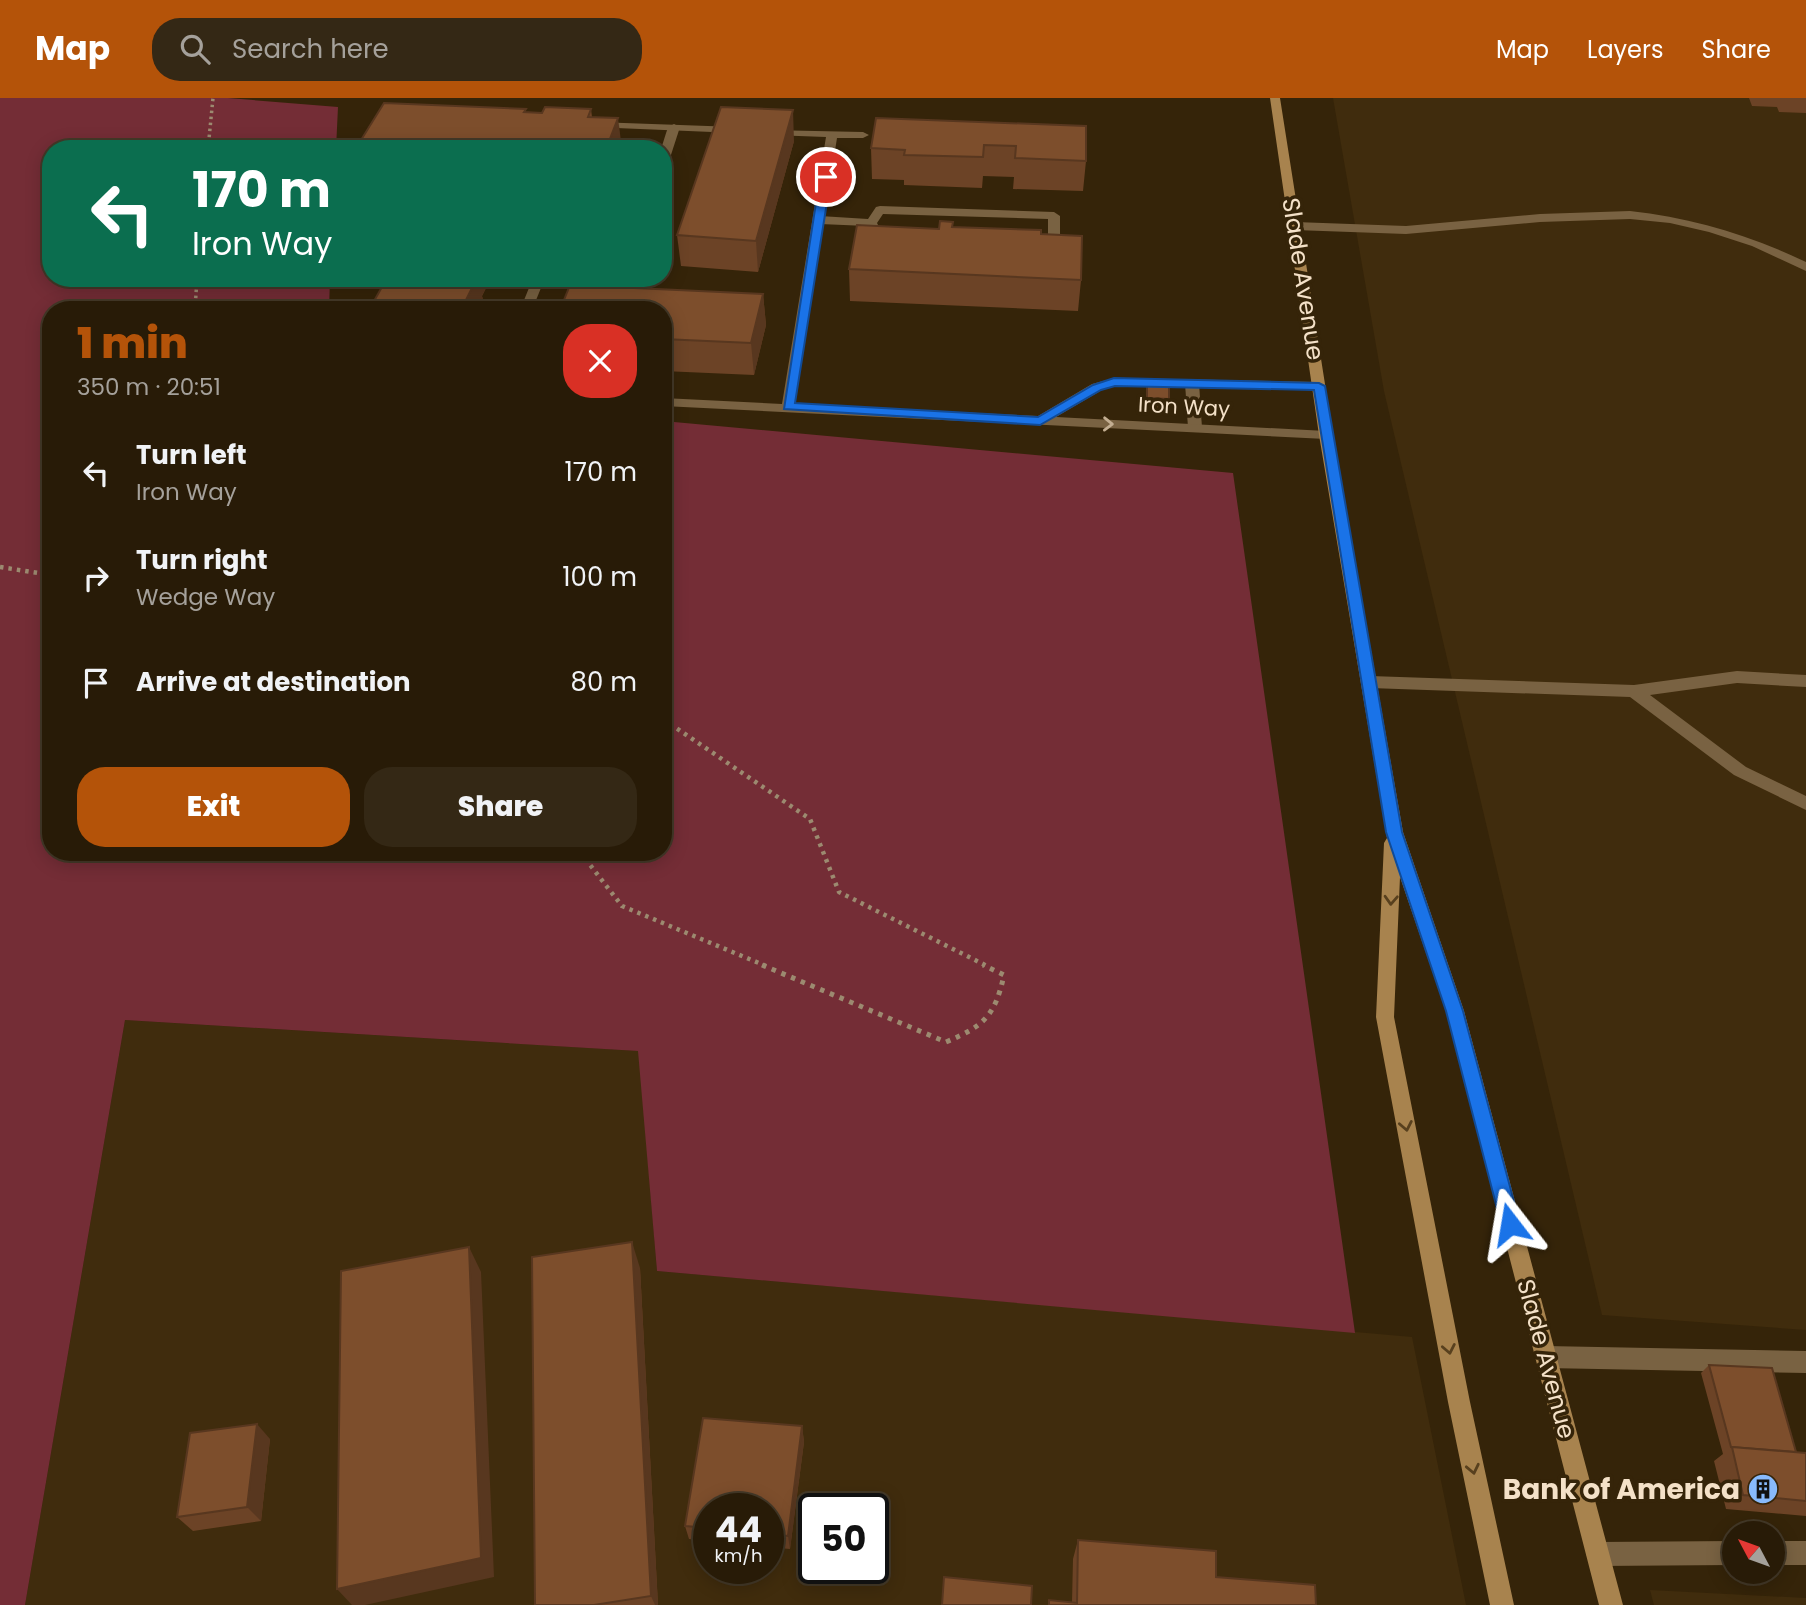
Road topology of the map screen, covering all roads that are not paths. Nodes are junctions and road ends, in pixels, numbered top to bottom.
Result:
1 (1275, 98) edge
2 (579, 125) edge
3 (674, 127) junction
4 (743, 130) edge
5 (756, 131) edge
6 (832, 134) junction
7 (863, 135) dead end
8 (670, 140) edge
9 (820, 220) junction
10 (872, 223) junction
11 (1295, 226) junction
12 (904, 237) edge
13 (1026, 242) edge
14 (1802, 262) edge
15 (1192, 383) junction
16 (1319, 386) junction
17 (672, 402) edge
18 (788, 406) junction
19 (1040, 421) junction
20 (1195, 428) junction
21 (1326, 435) junction
22 (1806, 681) edge
23 (1370, 682) junction
24 (1634, 691) junction
25 (1806, 804) edge
26 (1394, 832) junction
27 (1546, 1357) junction
28 (1806, 1362) edge
29 (1722, 1553) edge
30 (1785, 1553) edge
31 (1806, 1553) edge
32 (1598, 1554) junction
33 (1502, 1605) edge
34 (1611, 1605) edge

1 - 11 main road, Slade Avenue
2 - 3 street
3 - 4 street
3 - 8 street
5 - 6 street
6 - 7 street
6 - 9 street
9 - 10 street
9 - 18 street
10 - 12 street
10 - 13 street
11 - 14 street
11 - 16 main road, Slade Avenue
15 - 16 street, Iron Way
15 - 19 street, Iron Way
15 - 20 street
16 - 21 main road, Slade Avenue
17 - 18 street, Iron Way
18 - 19 street, Iron Way
19 -> 20 street, Iron Way
20 - 21 street, Iron Way
21 - 23 main road, Slade Avenue
22 - 24 street
23 - 24 street
23 - 26 main road, Slade Avenue
24 - 25 street
26 - 27 main road, Slade Avenue
26 -> 33 main road, Slade Avenue
27 - 28 street
27 - 32 main road, Slade Avenue
29 - 32 street
30 - 31 street
32 - 34 main road, Slade Avenue

